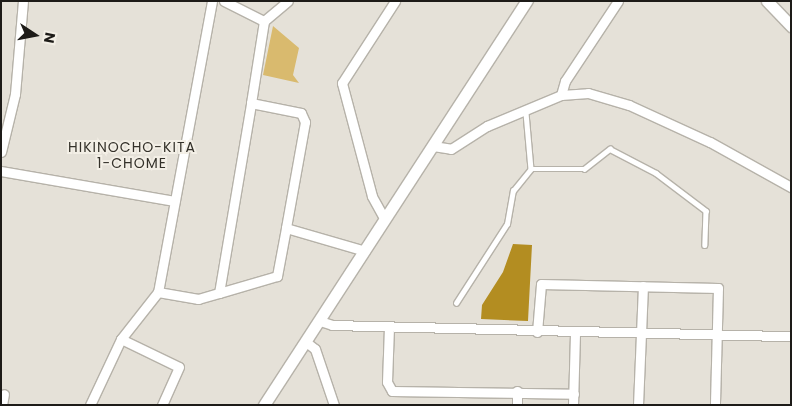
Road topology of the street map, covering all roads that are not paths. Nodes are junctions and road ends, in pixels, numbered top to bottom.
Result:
1 (24, 1) edge
2 (212, 1) edge
3 (224, 1) edge
4 (288, 1) edge
5 (395, 1) edge
6 (526, 1) edge
7 (618, 1) edge
8 (767, 1) edge
9 (264, 21) junction
10 (791, 26) edge
11 (561, 95) junction
12 (251, 104) junction
13 (526, 113) junction
14 (433, 146) junction
15 (1, 152) edge
16 (532, 169) junction
17 (1, 171) edge
18 (791, 187) edge
19 (174, 201) junction
20 (384, 218) junction
21 (286, 228) junction
22 (705, 245) dead end
23 (365, 250) junction
24 (643, 286) junction
25 (158, 292) junction
26 (219, 293) junction
27 (456, 303) dead end
28 (320, 321) junction
29 (389, 327) junction
30 (537, 332) junction
31 (575, 333) junction
32 (640, 335) junction
33 (791, 336) edge
34 (716, 338) junction
35 (121, 339) junction
36 (306, 342) junction
37 (517, 391) junction
38 (4, 394) dead end
39 (574, 394) junction
40 (2, 405) edge
41 (90, 405) edge
42 (162, 405) edge
43 (264, 405) edge
44 (334, 405) edge
45 (517, 405) edge
46 (574, 405) edge
47 (638, 405) edge
48 (715, 405) edge

1 - 15 street
2 - 19 street
3 - 9 street
4 - 9 street
5 - 20 street
6 - 14 street
7 - 11 street
8 - 10 street
9 - 12 street
11 - 13 street
11 - 18 street
12 - 21 street
12 - 26 street
13 - 14 street
13 - 16 lane
14 - 20 street
16 - 22 lane
16 - 27 lane
17 - 19 street
19 - 25 street
20 - 23 street
21 - 23 street
21 - 26 street
23 - 28 street
24 - 30 street
24 - 32 street
24 - 34 street
25 - 26 street
25 - 35 street
28 - 29 street
28 - 36 street
29 - 30 street
29 - 37 street
30 - 31 street
31 - 32 street
31 - 39 street
32 - 34 street
32 - 47 street
33 - 34 street
34 - 48 street
35 - 41 street
35 - 42 street
36 - 43 street
36 - 44 street
37 - 39 street
37 - 45 street
38 - 40 street
39 - 46 street

